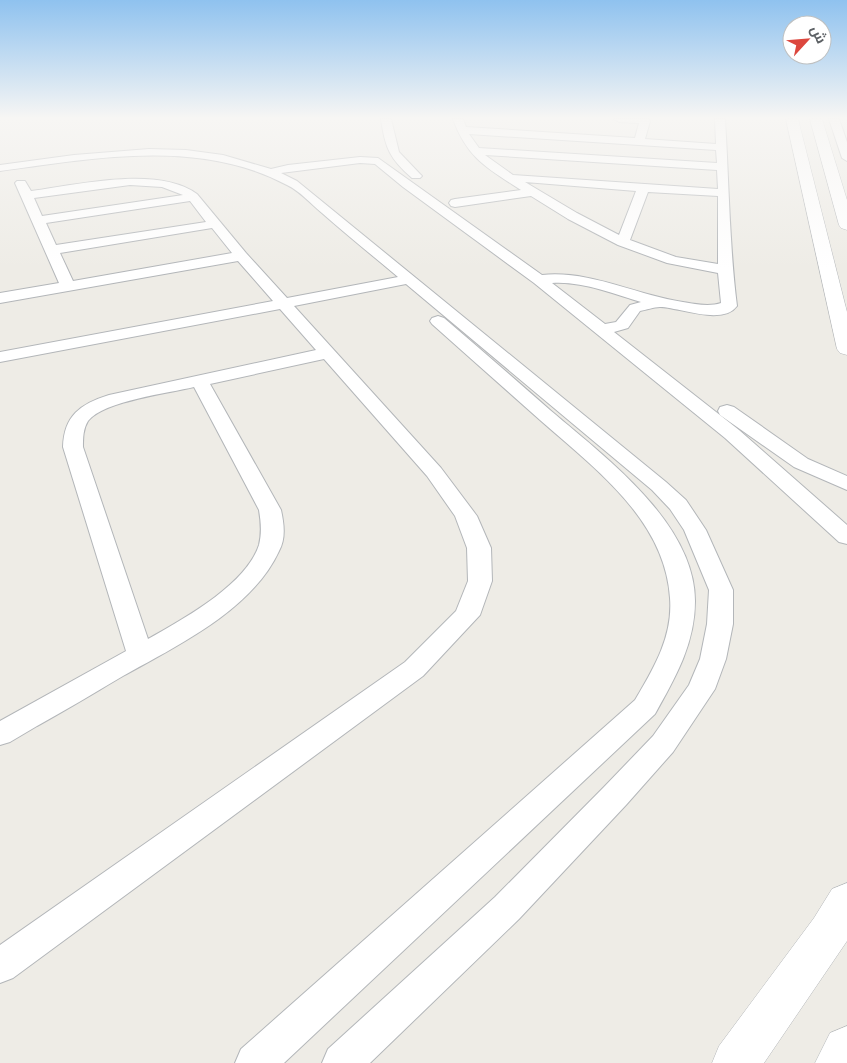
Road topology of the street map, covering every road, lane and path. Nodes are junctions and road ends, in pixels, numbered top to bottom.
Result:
1 (7, 169) edge
2 (260, 169) joint
3 (271, 169) edge
4 (397, 169) edge
5 (408, 169) edge
6 (495, 169) edge
7 (722, 169) edge
8 (803, 169) edge
9 (830, 169) edge
10 (509, 178) junction
11 (643, 188) junction
12 (534, 192) junction
13 (724, 193) junction
14 (27, 195) junction
15 (194, 197) junction
16 (455, 208) junction
17 (38, 220) junction
18 (215, 224) junction
19 (847, 225) edge
20 (623, 242) junction
21 (52, 250) junction
22 (242, 256) junction
23 (725, 270) junction
24 (399, 277) junction
25 (555, 278) junction
26 (539, 280) junction
27 (68, 286) junction
28 (0, 298) edge
29 (282, 300) junction
30 (657, 303) junction
31 (618, 326) junction
32 (601, 330) junction
33 (847, 349) edge
34 (0, 350) edge
35 (328, 353) junction
36 (0, 357) edge
37 (512, 374) junction
38 (200, 381) junction
39 (847, 484) edge
40 (847, 537) edge
41 (140, 655) junction
42 (0, 734) edge
43 (847, 902) edge
44 (0, 966) edge
45 (847, 1050) edge
46 (255, 1063) edge
47 (342, 1063) edge
48 (736, 1063) edge
49 (839, 1063) edge

1 - 14 street
2 - 3 street
2 - 24 street
4 - 16 street
5 - 16 street
6 - 10 street
7 - 13 street
8 - 33 street
9 - 19 street
10 - 11 street
10 - 12 street
11 - 13 street
11 - 20 street
12 - 16 street
12 - 20 street
13 - 23 street
14 - 15 street
14 - 17 street
15 - 17 street
15 - 18 street
16 - 25 street
16 - 26 street
17 - 21 street
18 - 21 street
18 - 22 street
20 - 23 street
21 - 27 street
22 - 27 street
22 - 29 street
23 - 30 street
24 - 29 street
24 - 37 street
25 - 26 street
25 - 30 street
25 - 31 street
26 - 32 street
27 - 28 street
29 - 34 street
29 - 35 street
29 - 36 street
30 - 31 street
31 - 32 street
31 - 39 street
32 - 40 street
35 - 38 street
35 - 44 street
37 - 46 street
37 - 47 street
38 - 41 street
38 - 41 street
41 - 42 street
43 - 48 street
45 - 49 street

